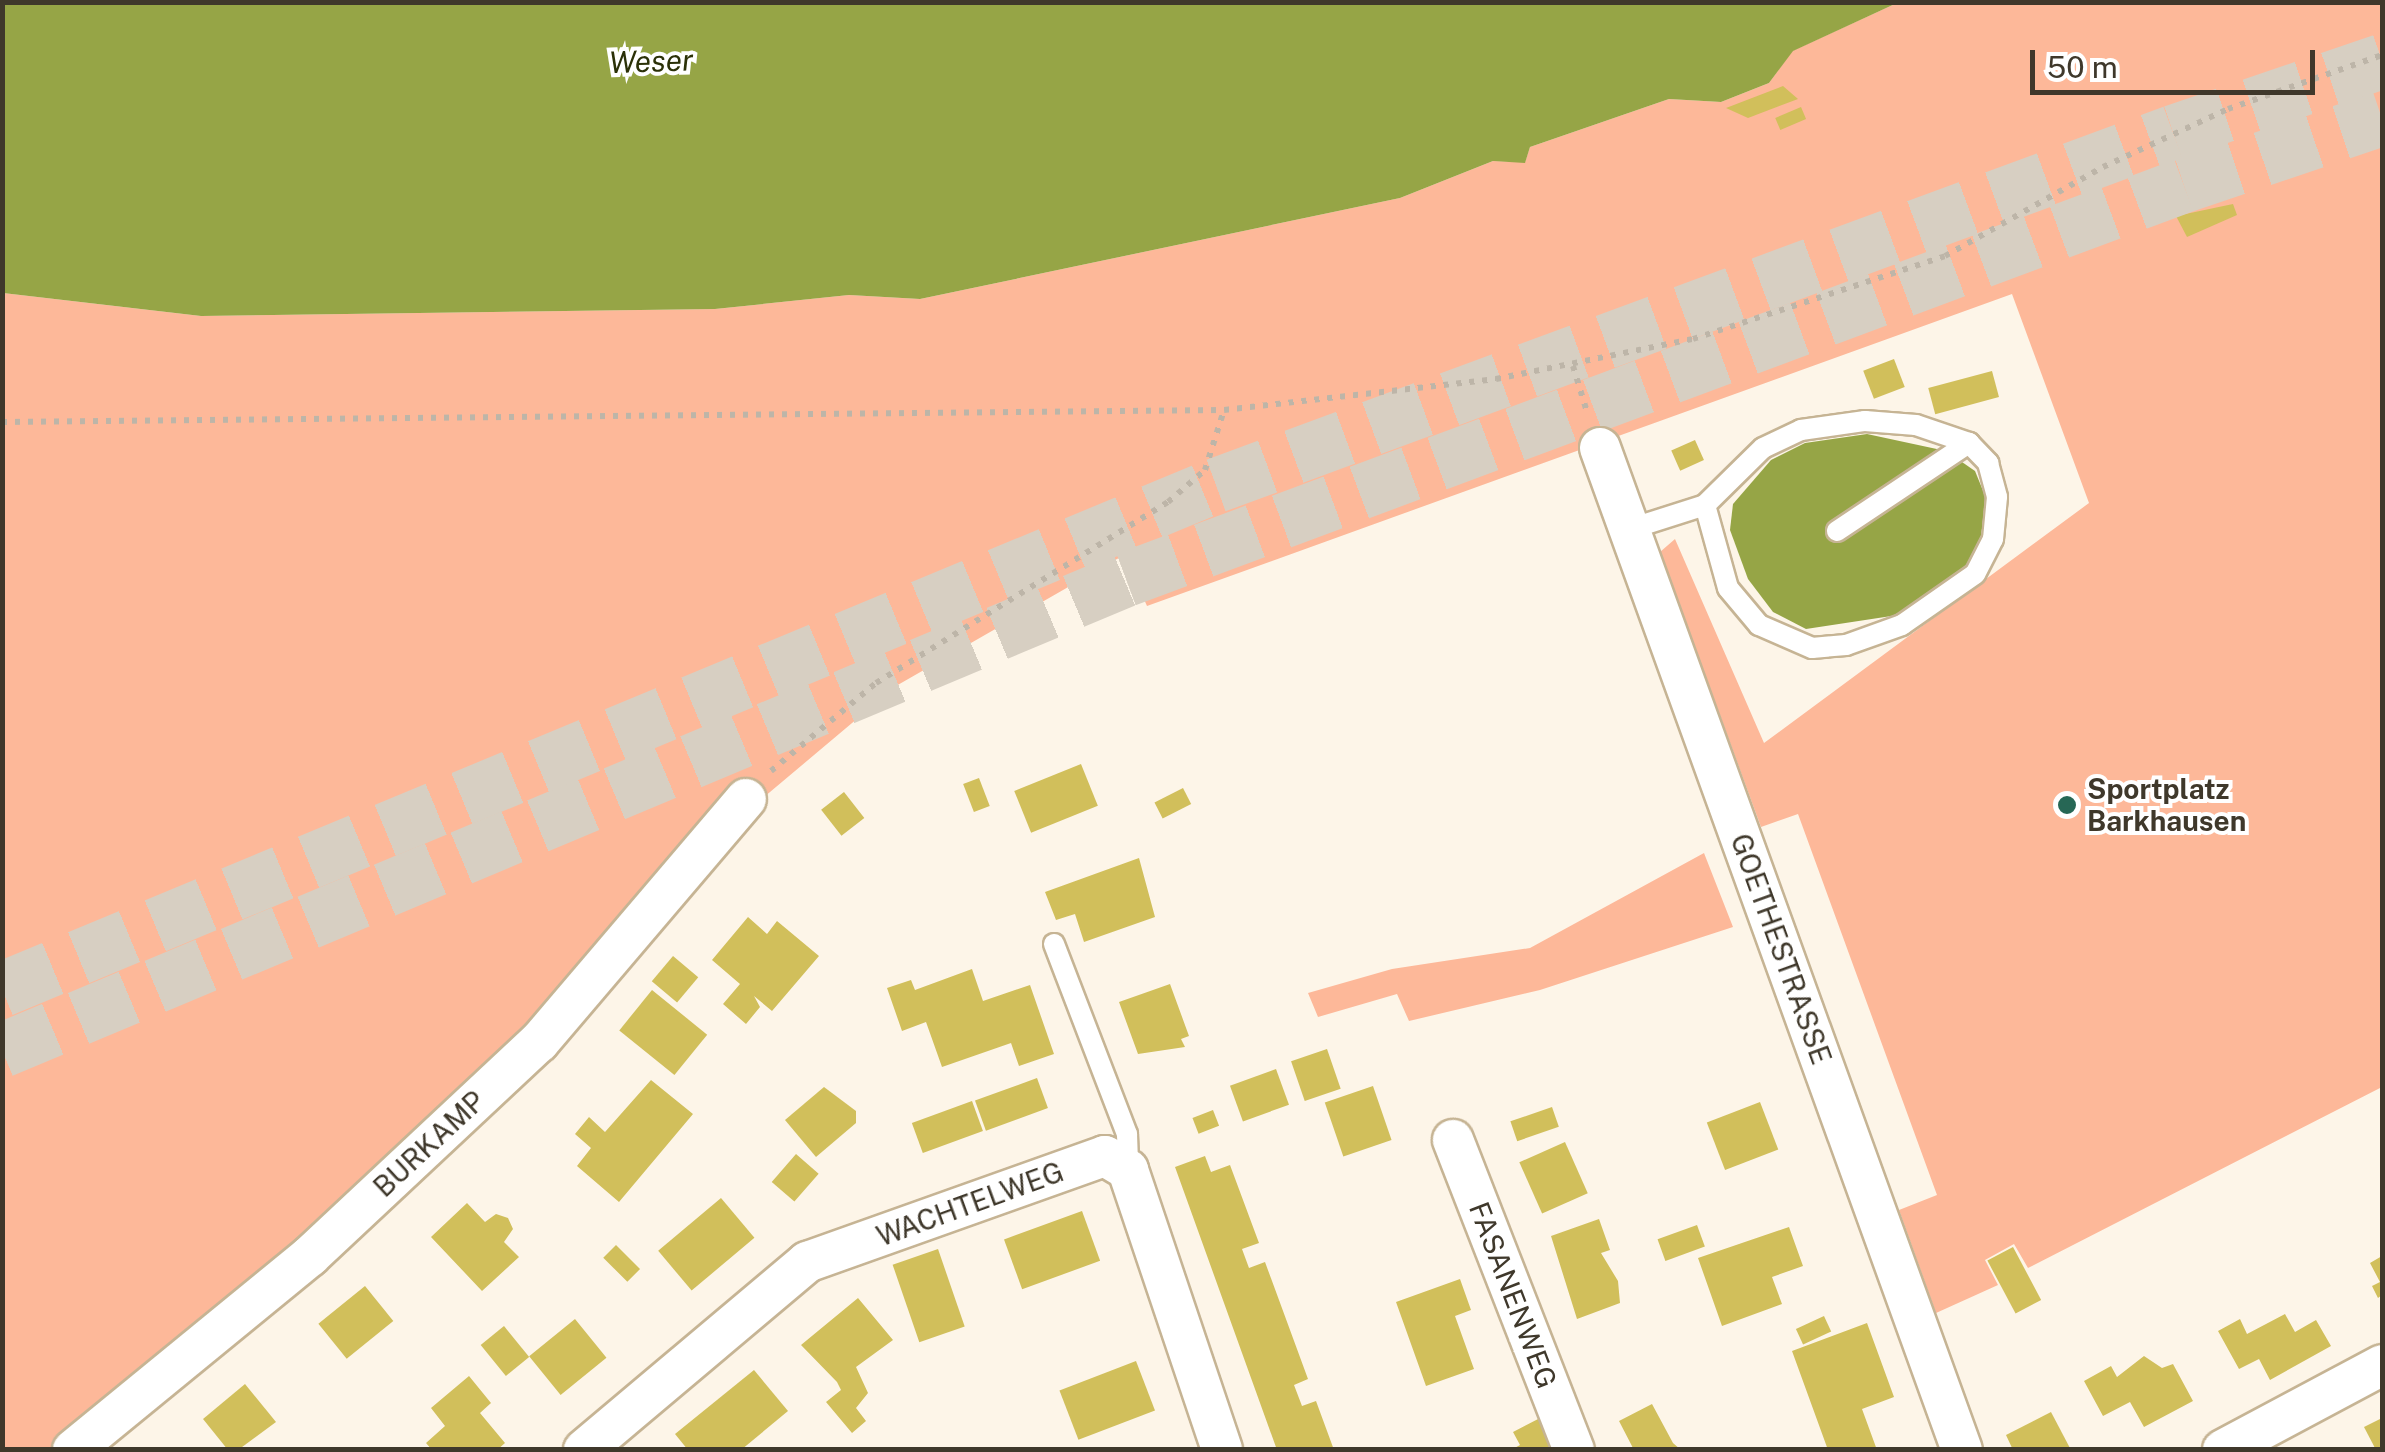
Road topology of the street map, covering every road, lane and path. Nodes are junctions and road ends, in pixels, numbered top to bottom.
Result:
1 (2382, 55) edge
2 (1572, 366) junction
3 (1496, 380) junction
4 (1498, 391) dead end
5 (1224, 410) junction
6 (2, 422) edge
7 (1968, 443) junction
8 (1600, 448) joint
9 (1704, 505) junction
10 (1630, 529) junction
11 (1837, 531) dead end
12 (746, 798) joint
13 (1054, 944) dead end
14 (1453, 1140) dead end
15 (1128, 1170) junction
16 (2382, 1365) edge
17 (73, 1450) edge
18 (584, 1450) edge
19 (1222, 1450) edge
20 (1574, 1450) edge
21 (1962, 1450) edge
22 (2222, 1450) edge

1 - 2 path
2 - 3 path
2 - 8 path
3 - 4 path
3 - 5 path
5 - 6 path
5 - 12 path
7 - 9 lane
7 - 9 lane
7 - 11 lane
8 - 10 street, GOETHESTRASSE
9 - 10 lane
10 - 21 street, GOETHESTRASSE
12 - 17 street, BURKAMP
13 - 15 lane
14 - 20 street, FASANENWEG
15 - 18 street, WACHTELWEG
15 - 19 street
16 - 22 street

